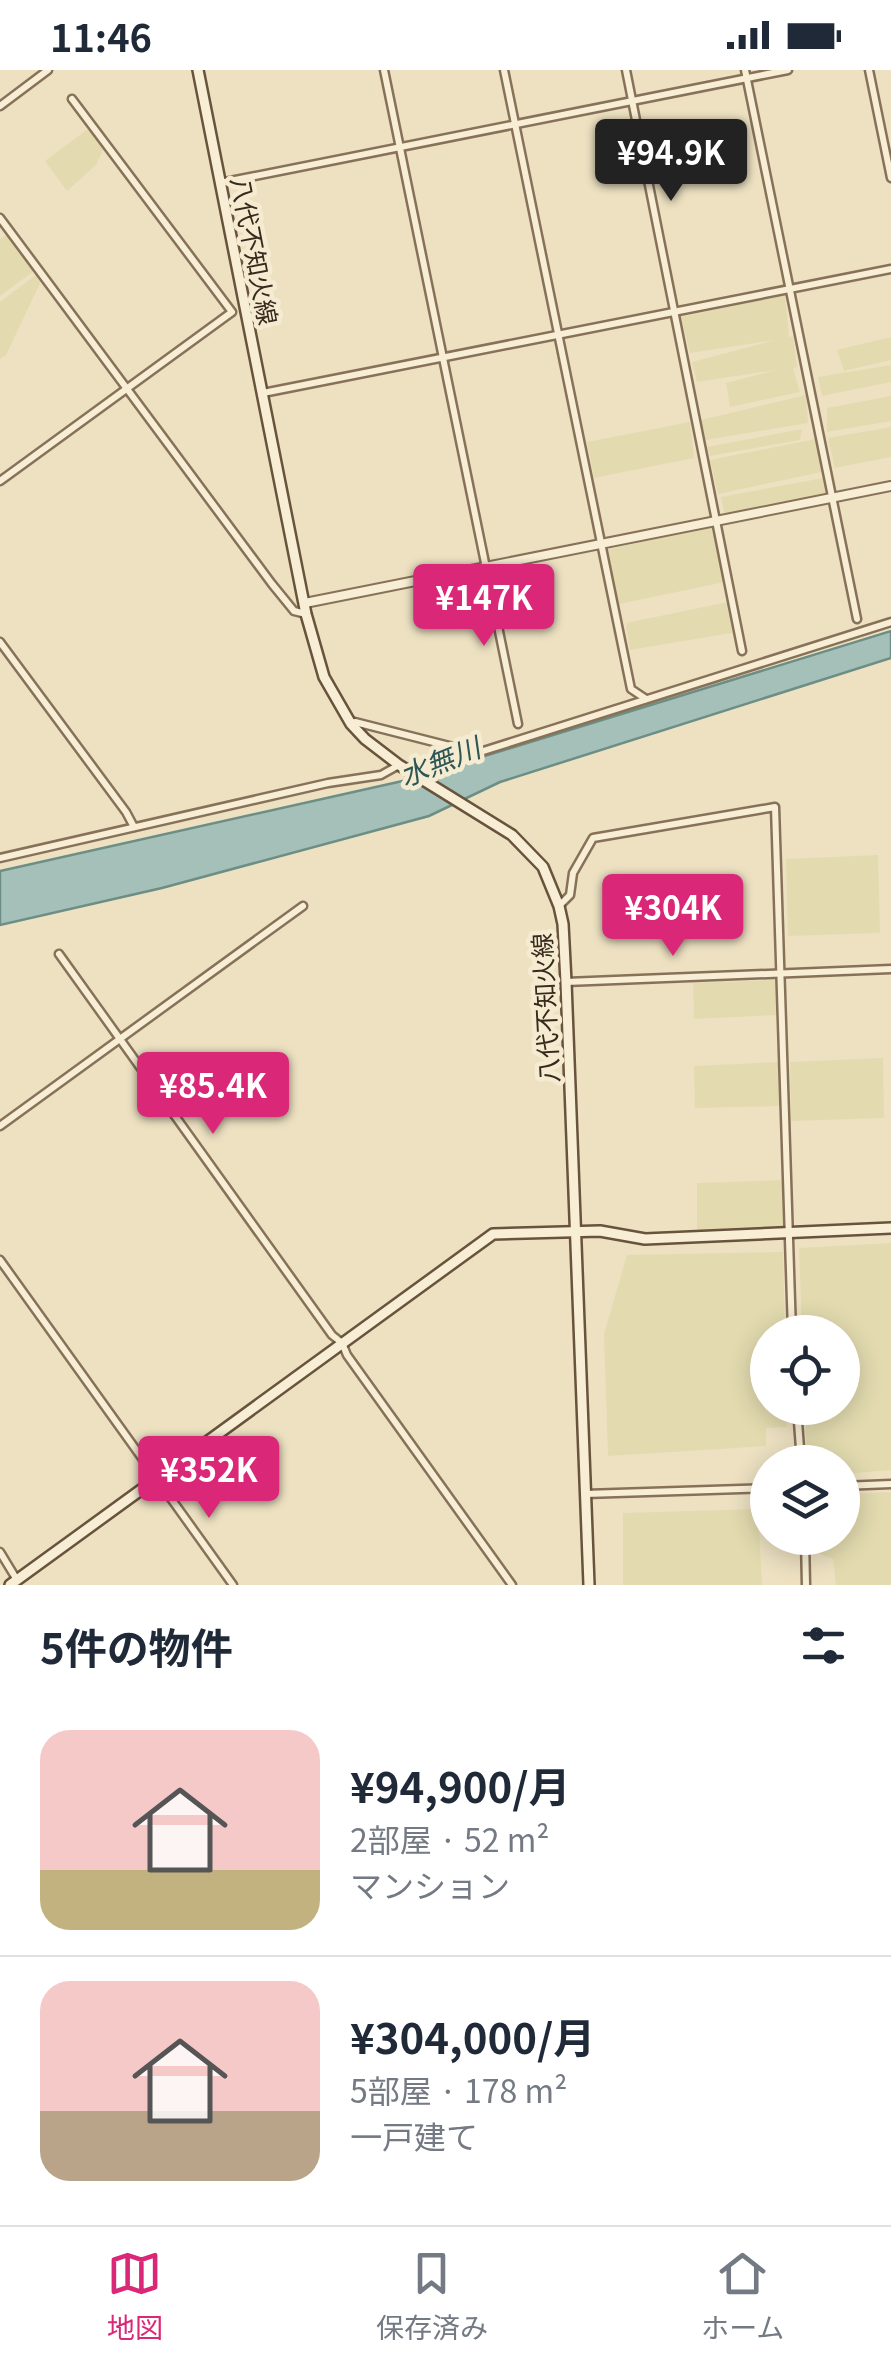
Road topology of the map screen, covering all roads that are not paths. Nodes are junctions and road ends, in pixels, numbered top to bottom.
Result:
1 (48, 70) edge
2 (198, 70) edge
3 (384, 70) edge
4 (504, 70) edge
5 (626, 70) edge
6 (745, 70) edge
7 (788, 70) edge
8 (868, 70) edge
9 (747, 80) junction
10 (72, 98) dead end
11 (632, 102) junction
12 (0, 106) edge
13 (514, 127) junction
14 (399, 147) junction
15 (891, 178) edge
16 (220, 183) junction
17 (0, 218) edge
18 (891, 269) edge
19 (790, 290) junction
20 (674, 312) junction
21 (558, 335) junction
22 (442, 357) junction
23 (128, 388) junction
24 (262, 393) junction
25 (0, 481) edge
26 (891, 486) edge
27 (832, 498) junction
28 (715, 522) junction
29 (601, 545) junction
30 (485, 568) junction
31 (304, 603) junction
32 (306, 614) junction
33 (857, 619) dead end
34 (891, 622) edge
35 (0, 642) edge
36 (742, 651) dead end
37 (646, 699) junction
38 (351, 724) junction
39 (518, 724) dead end
40 (402, 767) junction
41 (134, 828) junction
42 (0, 858) edge
43 (304, 906) dead end
44 (559, 906) junction
45 (59, 954) dead end
46 (891, 970) edge
47 (781, 973) junction
48 (566, 982) junction
49 (120, 1039) junction
50 (0, 1126) edge
51 (891, 1228) edge
52 (789, 1232) junction
53 (576, 1234) junction
54 (0, 1260) edge
55 (791, 1315) edge
56 (342, 1343) junction
57 (156, 1479) junction
58 (891, 1484) edge
59 (860, 1485) edge
60 (750, 1489) edge
61 (586, 1494) junction
62 (0, 1552) edge
63 (805, 1555) edge
64 (13, 1583) edge
65 (233, 1585) edge
66 (512, 1585) edge
67 (588, 1585) edge
68 (806, 1585) edge

1 - 12 street
2 - 16 main road, 八代不知火線
3 - 14 street
4 - 13 street
5 - 11 street
6 - 9 street
7 - 9 street
8 - 15 street
9 - 11 street
9 - 19 street
10 - 23 street
11 - 13 street
11 - 20 street
13 - 14 street
13 - 21 street
14 - 16 street
14 - 22 street
16 - 24 main road, 八代不知火線
17 - 23 street
18 - 19 street
19 - 20 street
19 - 27 street
20 - 21 street
20 - 28 street
21 - 22 street
21 - 29 street
22 - 24 street
22 - 30 street
23 - 25 street
23 - 32 street
24 - 31 main road, 八代不知火線
26 - 27 street
27 - 28 street
27 - 33 street
28 - 29 street
28 - 36 street
29 - 30 street
29 - 37 street
30 - 31 street
30 - 39 street
31 - 32 main road, 八代不知火線
32 - 38 main road, 八代不知火線
34 - 37 street
35 - 41 street
37 - 38 street
38 - 40 main road, 八代不知火線
40 - 41 street
40 - 44 main road, 八代不知火線
41 - 42 street
43 - 49 street
44 - 47 street
44 - 48 main road, 八代不知火線
45 - 49 street
46 - 47 street
47 - 48 street
47 - 52 street
48 - 53 main road, 八代不知火線
49 - 50 street
49 - 56 street
51 - 52 main road
52 - 53 main road
52 - 55 street
53 - 56 main road
53 - 61 main road, 八代不知火線
54 - 57 street
56 - 57 main road
56 - 66 street
57 - 64 main road
57 - 65 street
58 - 59 street
60 - 61 street
61 - 67 main road, 八代不知火線
62 - 64 street
63 - 68 street

